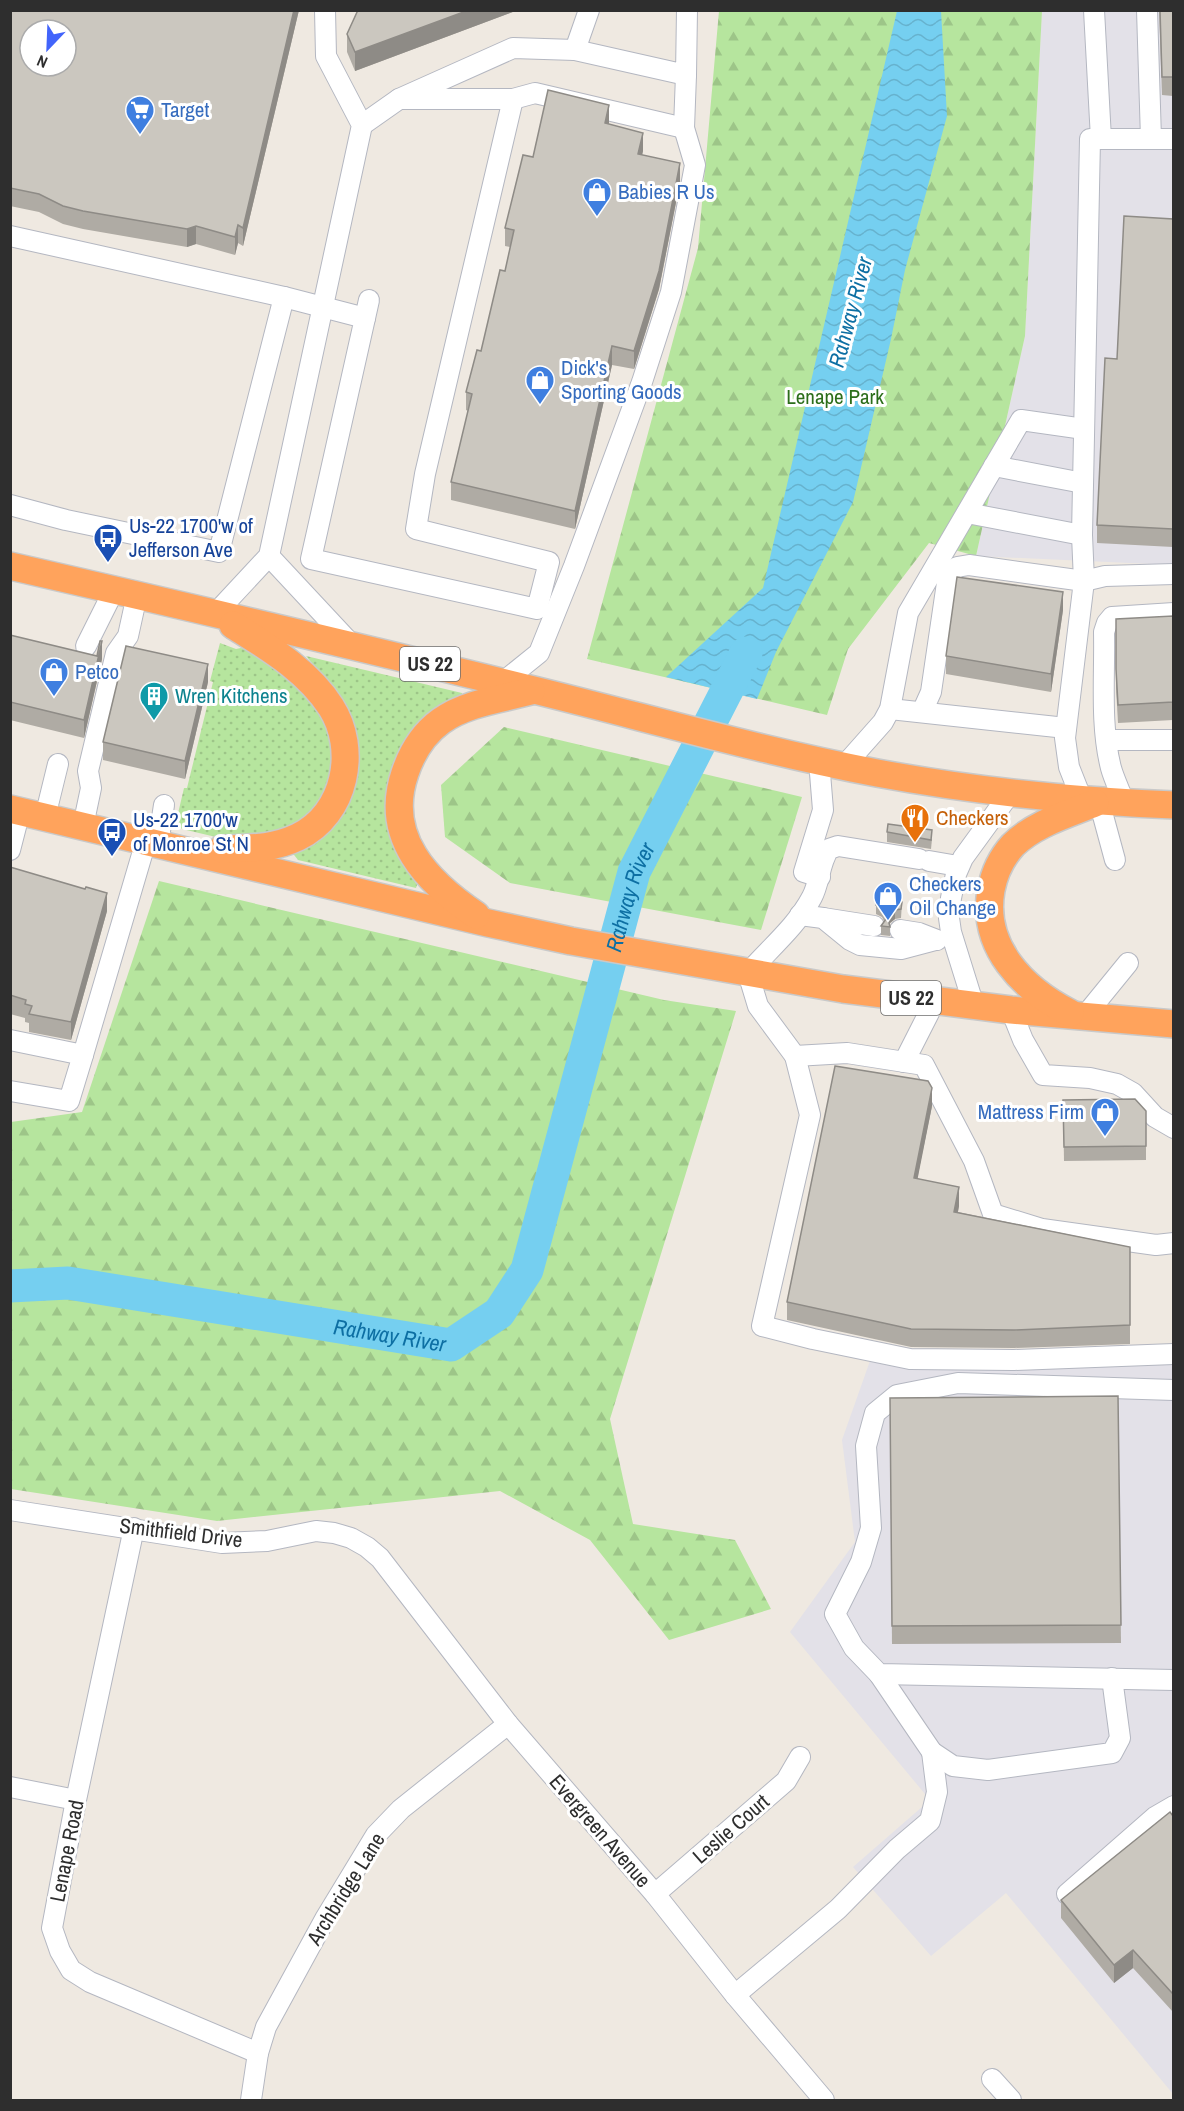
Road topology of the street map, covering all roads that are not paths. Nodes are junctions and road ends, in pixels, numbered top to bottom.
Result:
1 (325, 10) edge
2 (589, 10) edge
3 (687, 10) edge
4 (1094, 10) edge
5 (1146, 10) edge
6 (575, 50) junction
7 (686, 75) junction
8 (399, 99) junction
9 (513, 99) junction
10 (362, 125) junction
11 (684, 128) junction
12 (1095, 139) junction
13 (1151, 139) junction
14 (1173, 139) edge
15 (10, 236) edge
16 (284, 297) junction
17 (323, 306) junction
18 (1084, 429) junction
19 (994, 466) junction
20 (1083, 483) junction
21 (10, 505) edge
22 (967, 513) junction
23 (1082, 535) junction
24 (269, 556) junction
25 (10, 566) edge
26 (1173, 574) edge
27 (1084, 581) junction
28 (126, 593) junction
29 (1173, 613) edge
30 (215, 614) junction
31 (352, 645) junction
32 (86, 646) dead end
33 (503, 682) junction
34 (535, 690) junction
35 (922, 712) junction
36 (887, 716) junction
37 (1066, 728) junction
38 (1107, 740) junction
39 (1173, 740) edge
40 (58, 764) dead end
41 (832, 764) junction
42 (1011, 792) junction
43 (1102, 801) junction
44 (164, 805) dead end
45 (1173, 805) edge
46 (25, 813) edge
47 (82, 826) junction
48 (162, 845) junction
49 (10, 850) edge
50 (1115, 860) dead end
51 (958, 866) junction
52 (820, 878) junction
53 (800, 915) junction
54 (823, 918) junction
55 (488, 923) junction
56 (874, 926) dead end
57 (900, 930) dead end
58 (944, 941) junction
59 (1128, 963) dead end
60 (748, 973) junction
61 (934, 1001) junction
62 (974, 1006) junction
63 (1011, 1010) junction
64 (1080, 1017) junction
65 (1173, 1024) edge
66 (10, 1040) edge
67 (83, 1055) junction
68 (795, 1056) junction
69 (904, 1062) junction
70 (10, 1091) edge
71 (1173, 1128) edge
72 (1173, 1243) edge
73 (1173, 1354) edge
74 (1173, 1390) edge
75 (10, 1510) edge
76 (134, 1528) junction
77 (380, 1558) joint
78 (879, 1674) junction
79 (1112, 1678) junction
80 (1173, 1680) edge
81 (508, 1724) junction
82 (932, 1752) junction
83 (800, 1757) dead end
84 (10, 1787) edge
85 (76, 1800) junction
86 (1173, 1806) edge
87 (655, 1894) junction
88 (1067, 1894) edge
89 (735, 1995) junction
90 (258, 2053) junction
91 (992, 2079) dead end
92 (251, 2100) edge
93 (824, 2100) edge
94 (1011, 2100) edge

1 - 10 street
2 - 6 street
3 - 7 street
4 - 12 street
5 - 13 street
6 - 7 street
6 - 8 street
7 - 11 street
8 - 9 street
8 - 10 street
9 - 11 street
9 - 17 street
10 - 17 street
11 - 33 street
12 - 13 street
12 - 18 street
13 - 14 street
15 - 16 street
16 - 17 street
16 - 21 street
17 - 24 street
18 - 19 street
18 - 20 street
19 - 20 street
19 - 22 street
20 - 23 street
22 - 23 street
22 - 36 street
23 - 27 street
24 - 30 street
24 - 31 street
25 - 28 highway, US 22
26 - 27 street
27 - 35 street
27 - 37 street
28 - 30 highway, US 22
28 - 32 street
28 - 47 street
29 - 38 street
30 - 31 highway, US 22
30 - 48 highway
31 - 33 highway, US 22
33 - 34 highway, US 22
34 - 41 highway, US 22
34 - 55 highway
35 - 36 street
35 - 37 street
36 - 41 street
37 - 43 street
38 - 39 street
38 - 43 street
40 - 46 street
41 - 42 highway, US 22
41 - 52 street
42 - 43 highway, US 22
42 - 51 street
43 - 45 highway, US 22
43 - 50 street
43 - 64 highway
44 - 48 street
46 - 47 highway, US 22
46 - 49 street
47 - 48 highway, US 22
48 - 55 highway, US 22
48 - 67 street
51 - 52 street
51 - 58 street
52 - 53 street
53 - 54 street
53 - 60 street
54 - 56 street
54 - 58 street
55 - 60 highway, US 22
57 - 58 street
58 - 62 street
59 - 64 street
60 - 61 highway, US 22
60 - 68 street
61 - 62 highway, US 22
61 - 69 street
62 - 63 highway, US 22
63 - 64 highway, US 22
63 - 71 street
64 - 65 highway, US 22
66 - 67 street
67 - 70 street
68 - 69 street
68 - 73 street
69 - 72 street
74 - 78 street
75 - 76 street, Smithfield Drive
76 - 77 street, Smithfield Drive
76 - 85 street, Lenape Road
77 - 81 street, Evergreen Avenue
78 - 79 street
78 - 82 street
79 - 80 street
79 - 82 street
81 - 87 street, Evergreen Avenue
81 - 90 street, Archbridge Lane
82 - 89 street
83 - 87 street, Leslie Court
84 - 85 street
85 - 90 street, Lenape Road
86 - 88 street
87 - 89 street, Evergreen Avenue
89 - 93 street, Evergreen Avenue
90 - 92 street, Archbridge Lane
91 - 94 street

